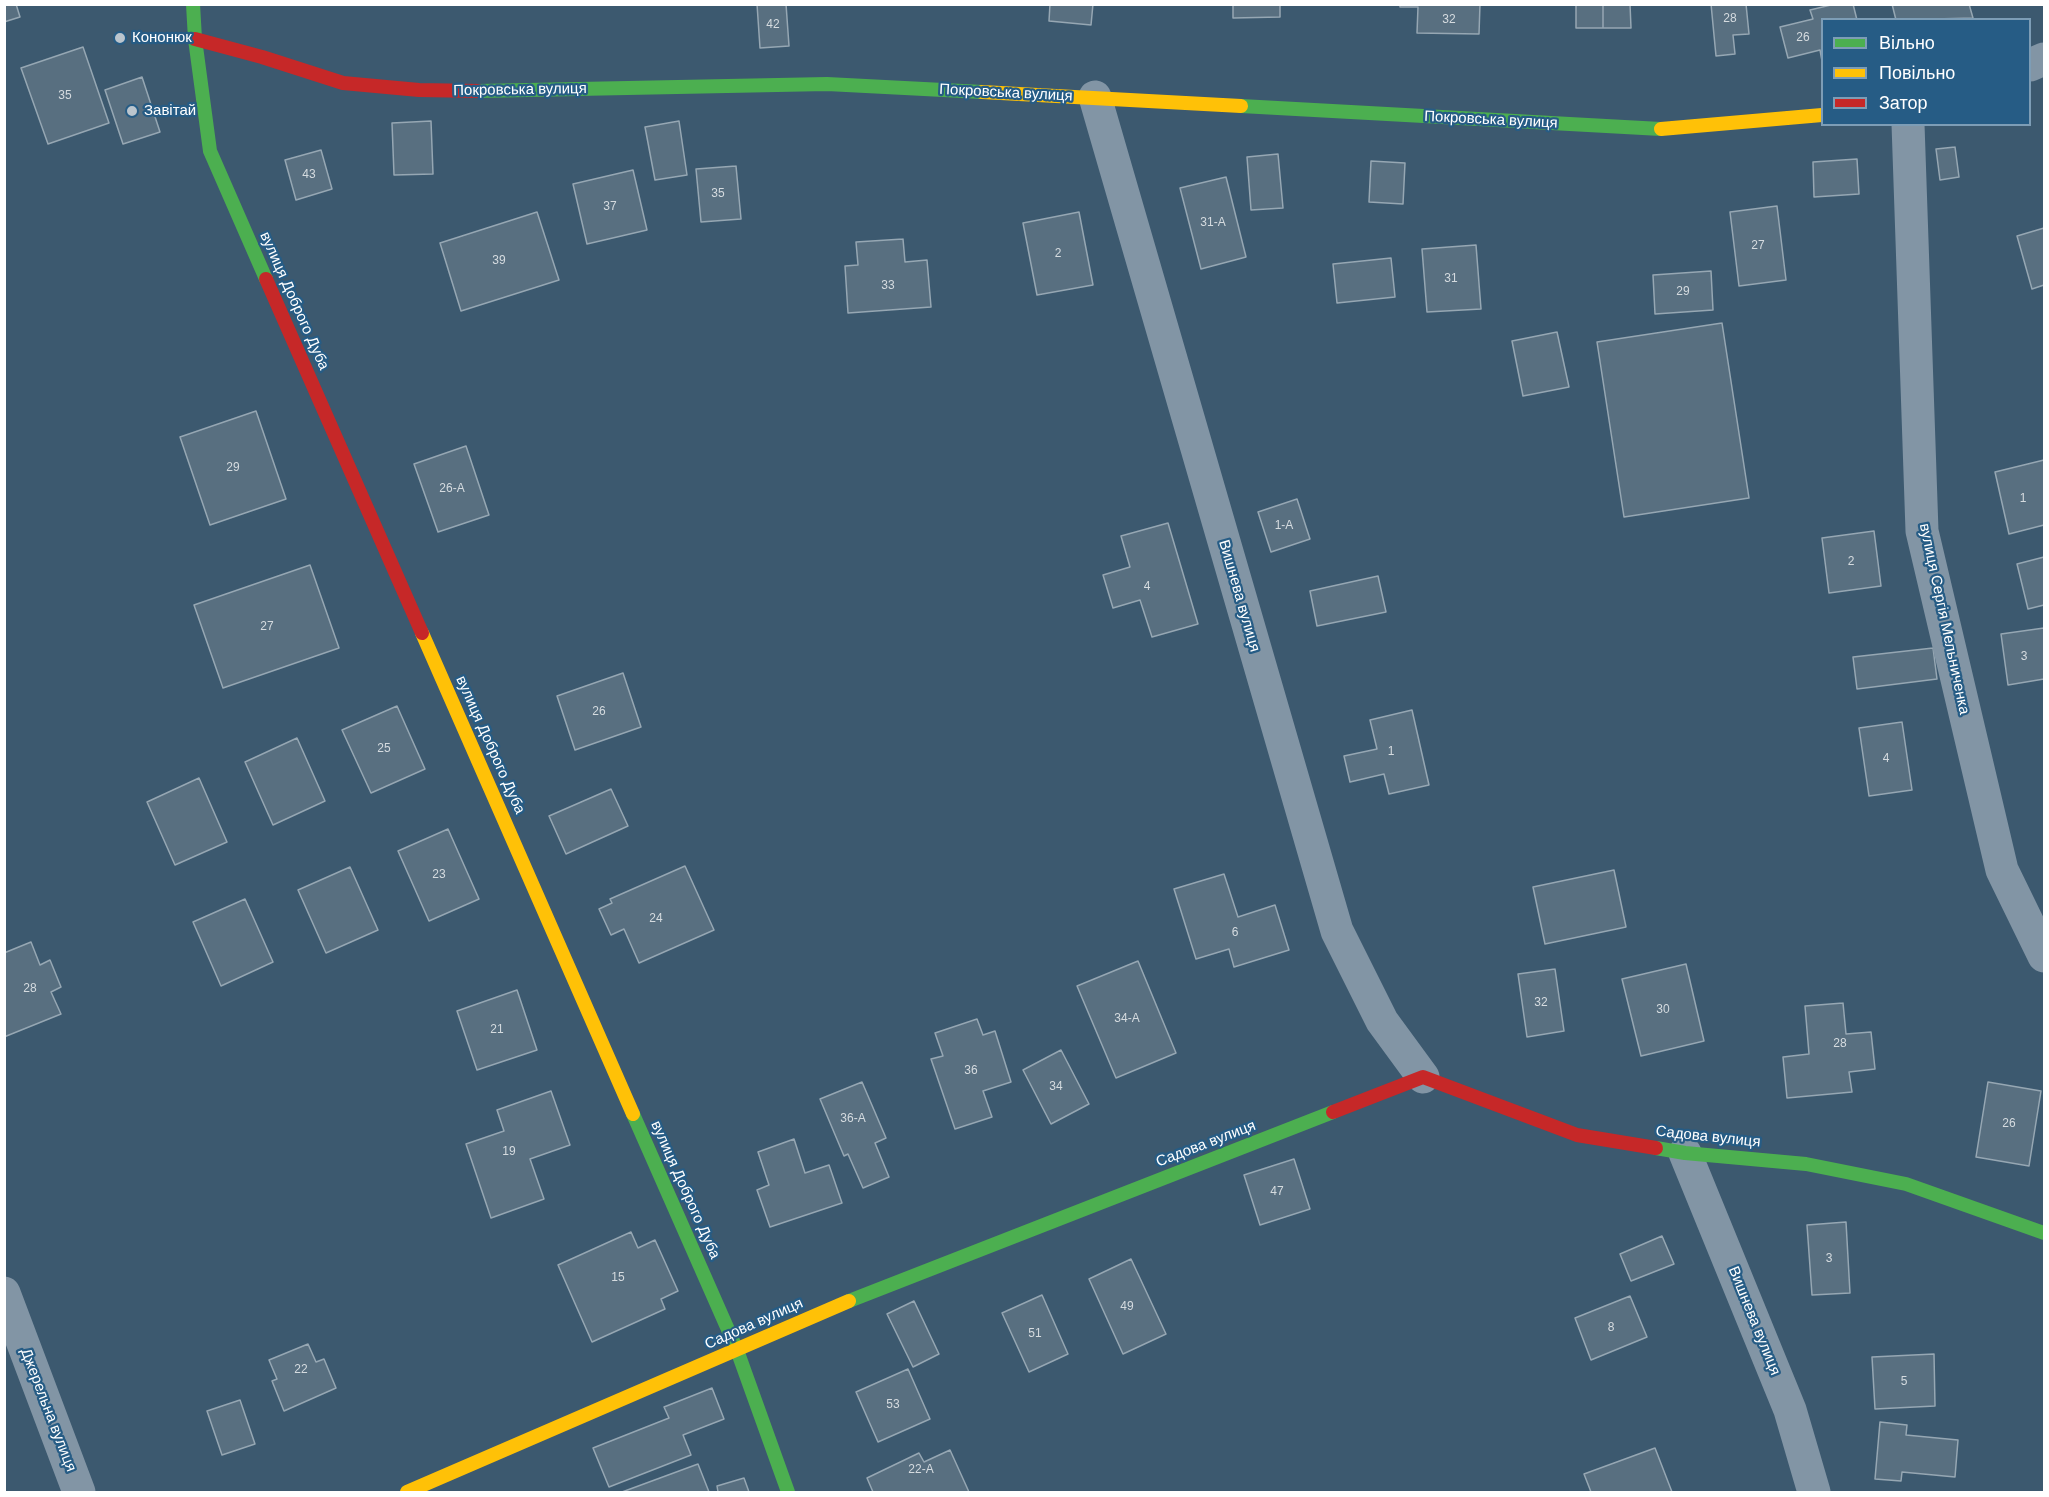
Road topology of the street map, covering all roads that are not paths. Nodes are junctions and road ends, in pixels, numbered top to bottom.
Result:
1 (193, 4) edge
2 (195, 39) junction
3 (1095, 97) junction
4 (1821, 116) edge
5 (1908, 126) edge
6 (2044, 956) edge
7 (1423, 1077) junction
8 (1685, 1153) junction
9 (2044, 1233) edge
10 (4, 1293) edge
11 (737, 1350) junction
12 (79, 1492) edge
13 (407, 1492) edge
14 (788, 1492) edge
15 (1814, 1492) edge

1 - 2 street, вулиця Доброго Дуба
2 - 3 street, Покровська вулиця
2 - 11 street, вулиця Доброго Дуба
3 - 4 street, Покровська вулиця
3 - 7 street, Вишнева вулиця
5 - 6 street, вулиця Сергія Мельниченка
7 - 8 street, Садова вулиця
7 - 11 street, Садова вулиця
8 - 9 street, Садова вулиця
8 - 15 street, Вишнева вулиця
10 - 12 street, Джерельна вулиця
11 - 13 street, Садова вулиця
11 - 14 street, вулиця Доброго Дуба

